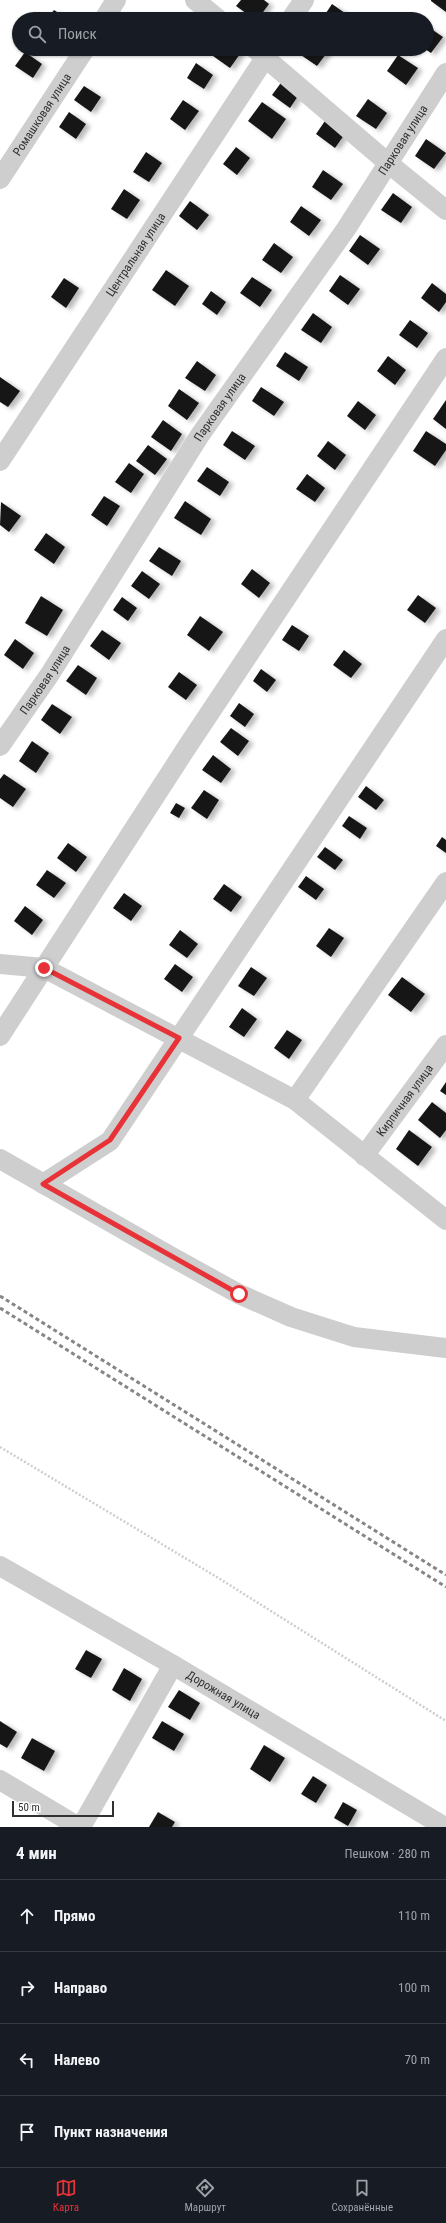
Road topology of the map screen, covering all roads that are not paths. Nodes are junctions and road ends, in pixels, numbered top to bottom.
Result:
1 (116, 0) edge
2 (195, 0) edge
3 (304, 0) edge
4 (108, 12) edge
5 (210, 12) edge
6 (296, 12) edge
7 (80, 56) edge
8 (261, 56) edge
9 (268, 56) edge
10 (446, 73) edge
11 (388, 163) junction
12 (0, 179) edge
13 (446, 210) edge
14 (446, 358) edge
15 (0, 461) edge
16 (446, 639) edge
17 (0, 746) edge
18 (446, 882) edge
19 (0, 964) edge
20 (44, 968) junction
21 (0, 1036) edge
22 (179, 1038) junction
23 (446, 1045) edge
24 (295, 1100) junction
25 (364, 1156) junction
26 (0, 1159) edge
27 (43, 1184) junction
28 (446, 1220) edge
29 (446, 1348) edge
30 (0, 1566) edge
31 (173, 1665) junction
32 (0, 1780) edge
33 (80, 1827) edge
34 (445, 1827) edge

1 - 4 street
2 - 5 street
3 - 6 street
7 - 12 street, Ромашковая улица
8 - 15 street, Центральная улица
9 - 11 street
10 - 11 street, Парковая улица
11 - 13 street
11 - 17 street, Парковая улица
14 - 20 street
16 - 22 street
18 - 24 street
19 - 20 street
20 - 21 street
20 - 22 street
22 - 24 street
22 - 27 street
23 - 25 street, Кирпичная улица
24 - 25 street
25 - 28 street
26 - 27 street
27 - 29 street
30 - 31 street, Дорожная улица
31 - 33 street
31 - 34 street, Дорожная улица
32 - 33 street

